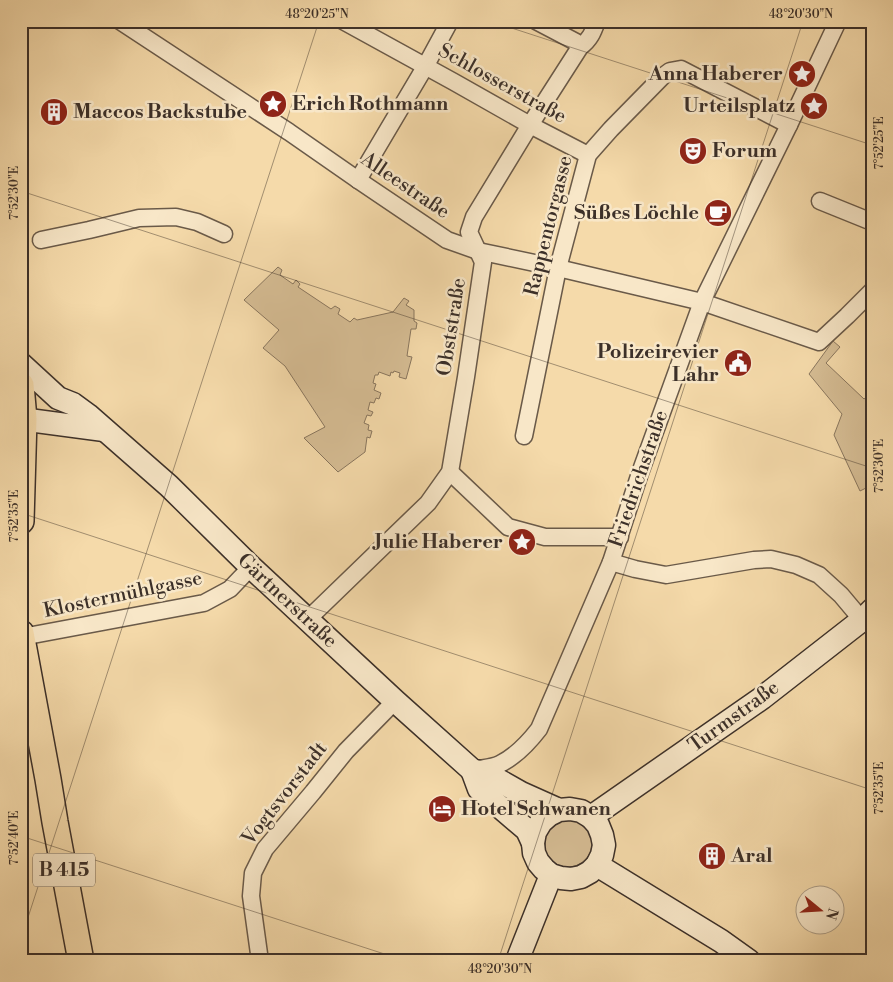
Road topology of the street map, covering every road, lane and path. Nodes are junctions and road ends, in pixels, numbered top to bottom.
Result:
1 (120, 21) edge
2 (343, 21) edge
3 (450, 21) edge
4 (536, 21) edge
5 (597, 21) edge
6 (838, 21) edge
7 (580, 47) junction
8 (426, 67) junction
9 (530, 125) junction
10 (789, 125) junction
11 (588, 155) junction
12 (358, 180) junction
13 (820, 201) dead end
14 (872, 222) edge
15 (224, 234) dead end
16 (41, 240) dead end
17 (478, 251) junction
18 (558, 268) junction
19 (872, 291) edge
20 (702, 302) junction
21 (21, 364) edge
22 (58, 398) junction
23 (22, 406) edge
24 (104, 430) junction
25 (524, 436) dead end
26 (450, 472) junction
27 (21, 521) edge
28 (620, 537) junction
29 (611, 562) junction
30 (251, 567) junction
31 (867, 615) edge
32 (307, 620) junction
33 (21, 633) edge
34 (22, 637) edge
35 (395, 701) junction
36 (472, 770) junction
37 (559, 810) junction
38 (591, 817) junction
39 (533, 843) junction
40 (597, 865) junction
41 (551, 875) junction
42 (81, 961) edge
43 (260, 961) edge
44 (518, 961) edge
45 (749, 961) edge

1 - 12 street, Alleestraße
2 - 8 street, Schlosserstraße
3 - 8 street
4 - 7 street
5 - 7 street, Obststraße
6 - 10 street, Friedrichstraße
7 - 9 street, Obststraße
8 - 9 street, Schlosserstraße
8 - 12 street
9 - 11 street, Schlosserstraße
9 - 17 street, Obststraße
10 - 11 street, Rappentorgasse
10 - 20 street, Friedrichstraße
11 - 18 street, Rappentorgasse
12 - 17 street, Alleestraße
13 - 14 street
15 - 16 street
17 - 18 street, Alleestraße
17 - 26 street, Obststraße
18 - 20 street, Alleestraße
18 - 25 street, Rappentorgasse
19 - 20 street, Alleestraße
20 - 28 street, Friedrichstraße
21 - 22 street, Gärtnerstraße
22 - 23 street
22 - 24 street, Gärtnerstraße
23 - 24 street
23 - 27 main road
24 - 30 street, Gärtnerstraße
26 - 28 street
26 - 32 street, Obststraße
28 - 29 street, Friedrichstraße
29 - 31 street
29 - 36 street, Friedrichstraße
30 - 32 street, Gärtnerstraße
30 - 34 street, Klostermühlgasse
31 - 38 street, Turmstraße
32 - 35 street, Gärtnerstraße
33 - 34 main road, B 415
34 - 42 main road, B 415
35 - 36 street, Gärtnerstraße
35 - 43 street, Vogtsvorstadt
36 - 37 street, Gärtnerstraße
36 - 39 street, Gärtnerstraße
37 - 38 street
37 - 39 street
38 - 40 street
39 - 41 street
40 - 41 street
40 - 45 street
41 - 44 street

